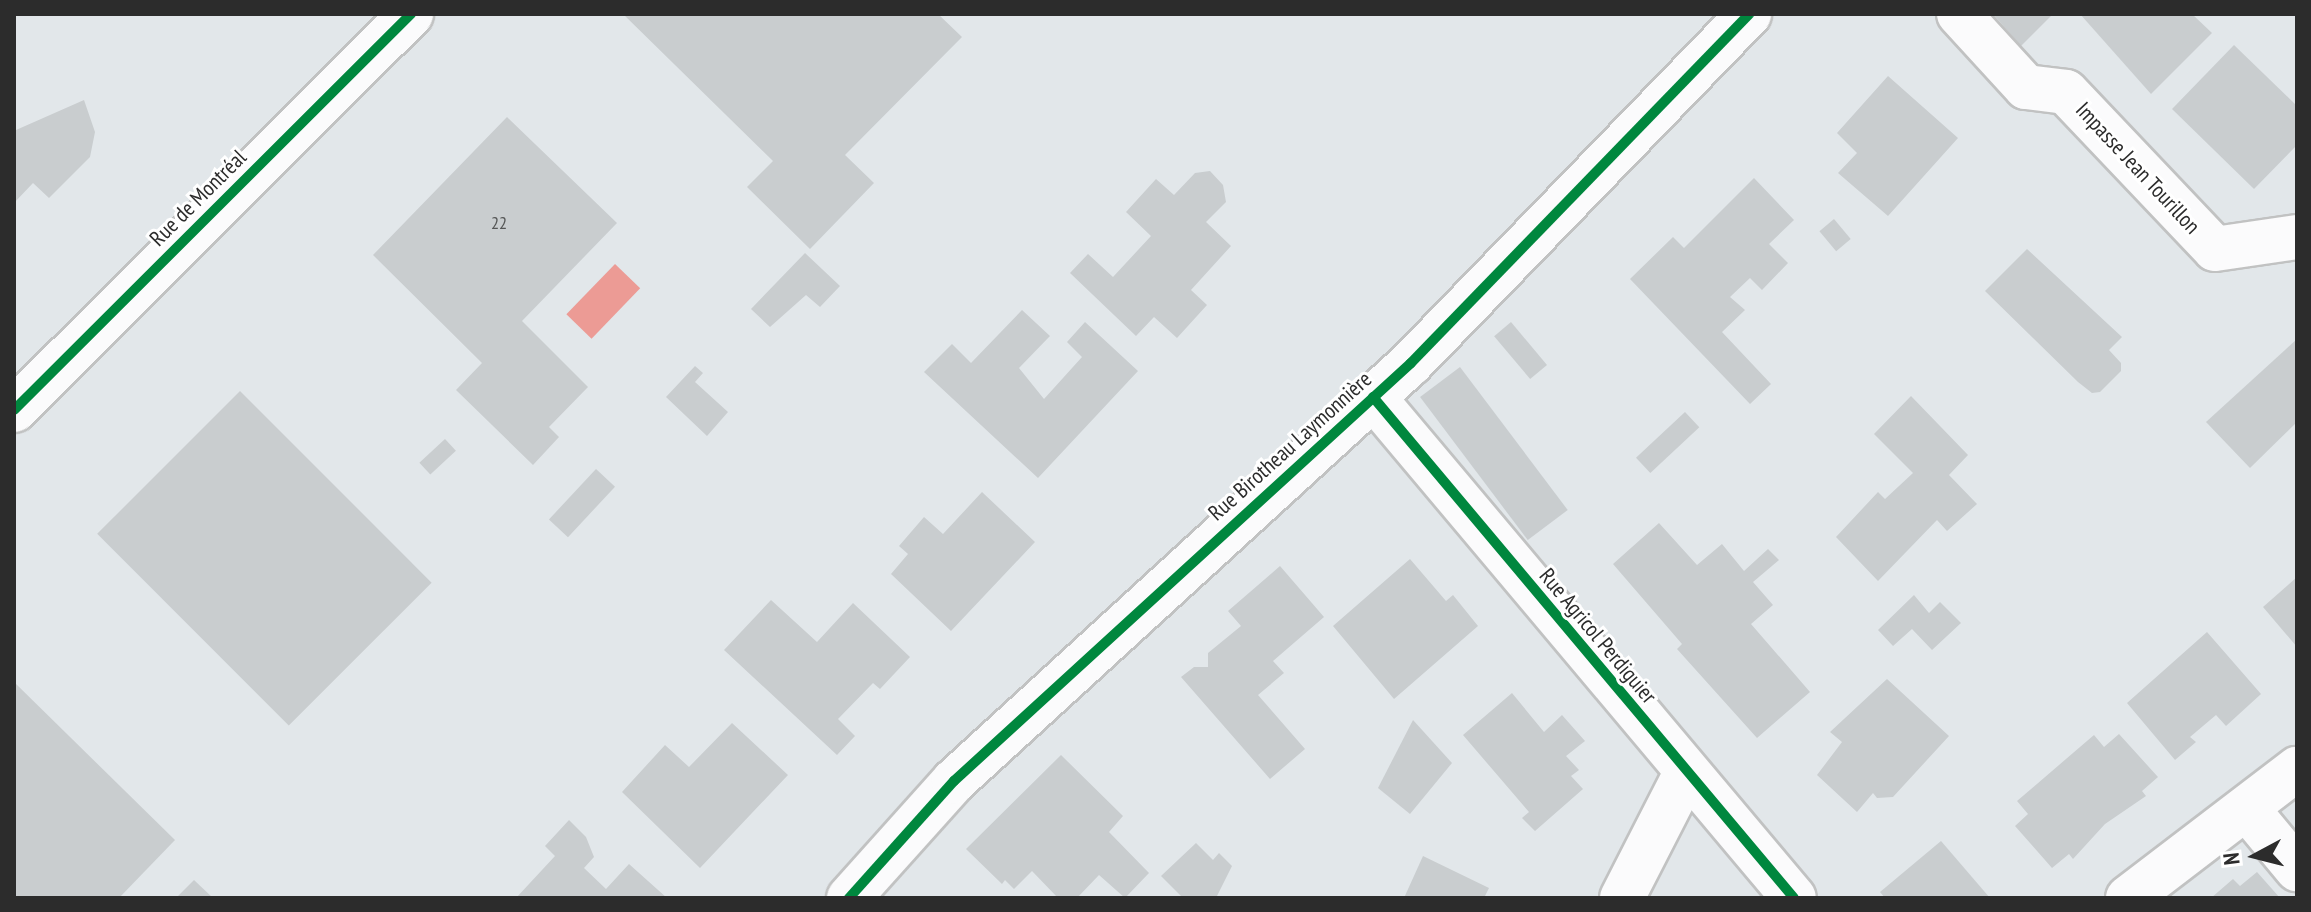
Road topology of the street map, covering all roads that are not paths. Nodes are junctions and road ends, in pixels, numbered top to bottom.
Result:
1 (411, 14) edge
2 (1749, 14) edge
3 (1959, 14) edge
4 (2297, 237) edge
5 (1373, 397) junction
6 (14, 410) edge
7 (2297, 769) edge
8 (1686, 773) junction
9 (2248, 810) junction
10 (2297, 869) edge
11 (849, 898) edge
12 (1622, 898) edge
13 (1794, 898) edge
14 (2128, 898) edge

1 - 6 street, Rue de Montréal
2 - 5 street, Rue Birotheau Laymonnière
3 - 4 street, Impasse Jean Tourillon
5 - 8 street, Rue Agricol Perdiguier
5 - 11 street, Rue Birotheau Laymonnière
7 - 9 street
8 - 12 street
8 - 13 street, Rue Agricol Perdiguier
9 - 10 street
9 - 14 street

